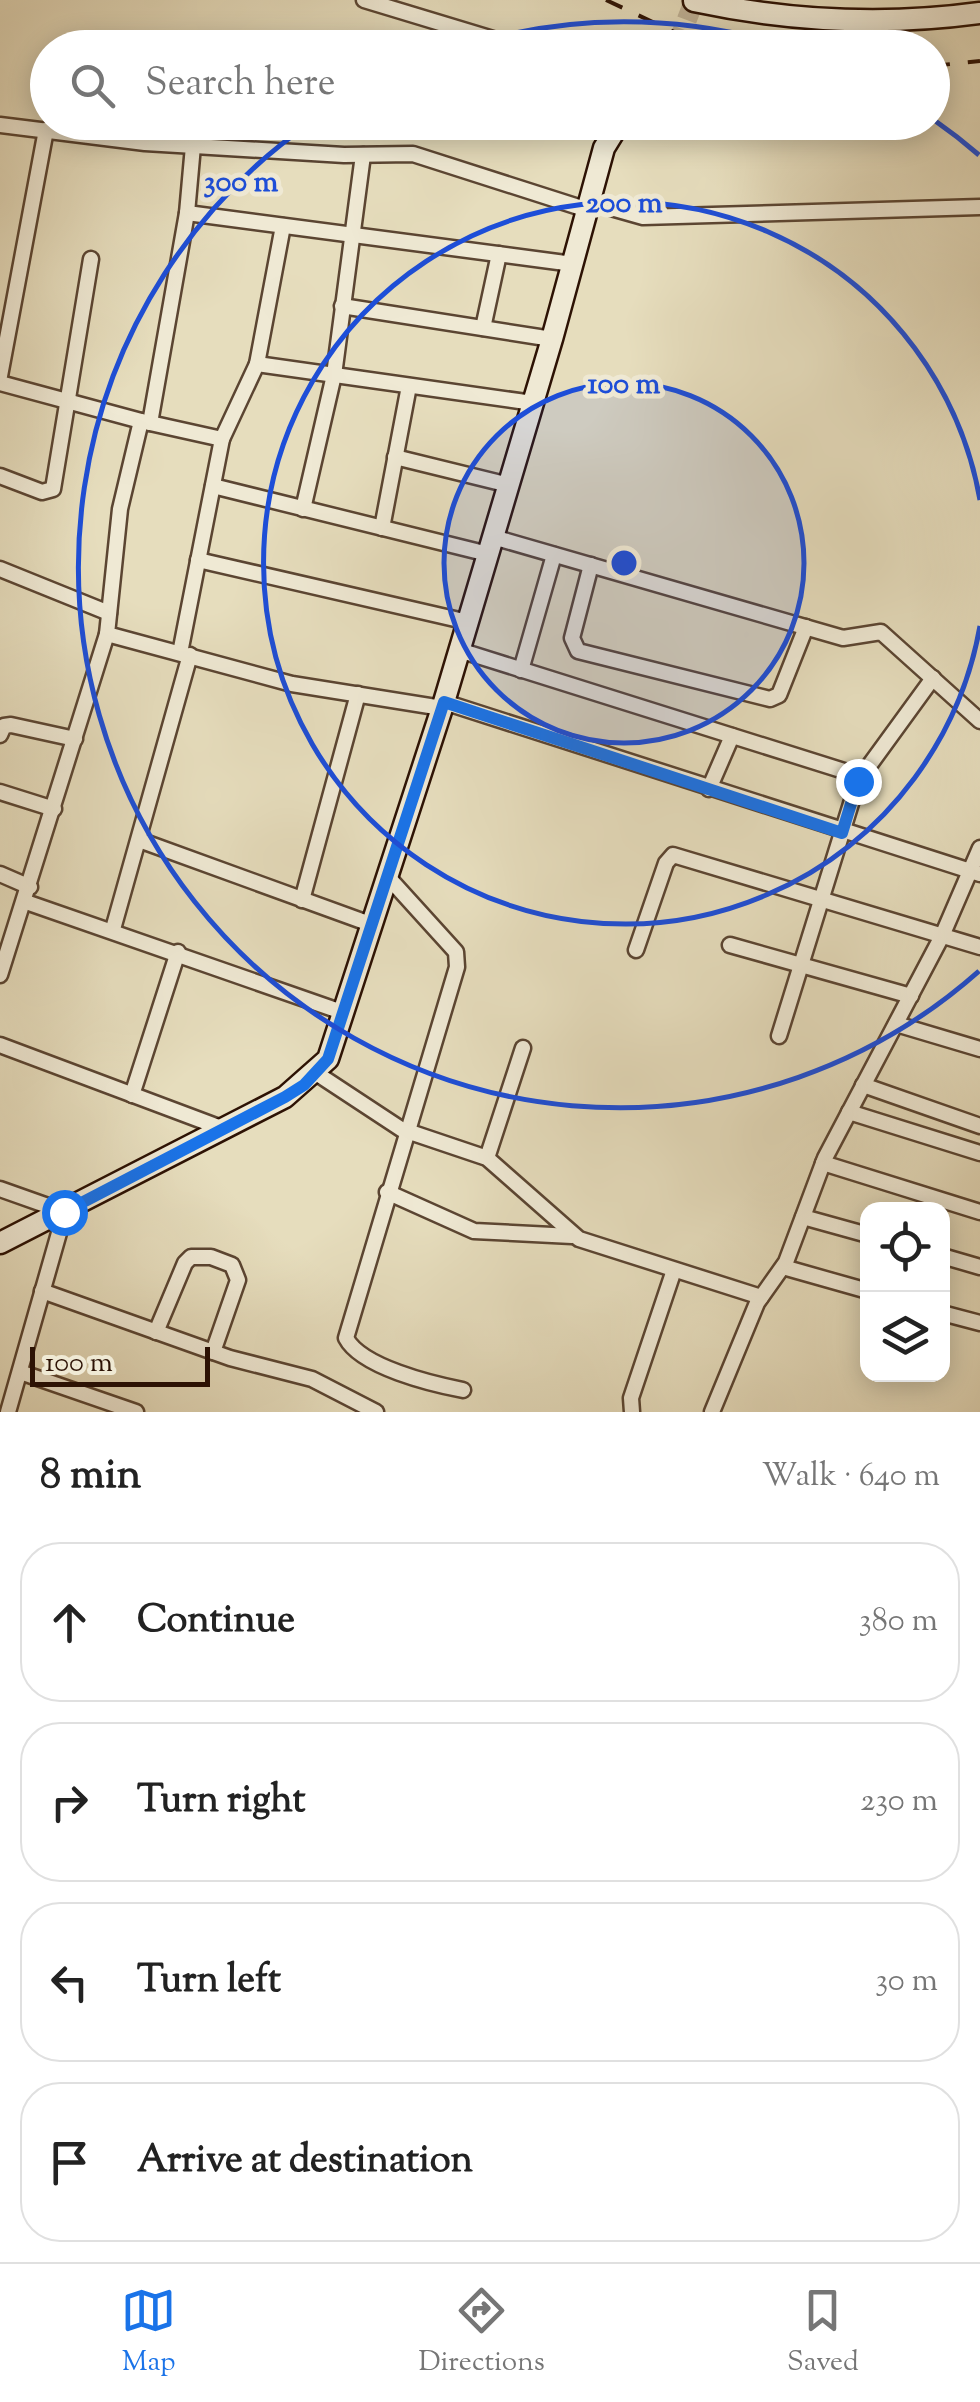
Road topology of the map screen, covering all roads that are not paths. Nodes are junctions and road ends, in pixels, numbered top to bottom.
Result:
1 (364, 0) edge
2 (694, 1) edge
3 (980, 13) edge
4 (464, 30) edge
5 (0, 124) edge
6 (30, 128) edge
7 (44, 140) edge
8 (124, 140) edge
9 (609, 140) edge
10 (192, 146) junction
11 (363, 155) junction
12 (589, 206) junction
13 (980, 207) edge
14 (187, 213) junction
15 (283, 226) junction
16 (351, 235) junction
17 (499, 254) junction
18 (92, 258) dead end
19 (573, 264) junction
20 (342, 306) junction
21 (483, 328) junction
22 (552, 339) junction
23 (256, 364) junction
24 (334, 375) junction
25 (0, 380) edge
26 (409, 386) junction
27 (70, 402) junction
28 (533, 403) junction
29 (146, 422) junction
30 (222, 439) junction
31 (395, 458) junction
32 (0, 476) edge
33 (509, 484) junction
34 (213, 486) junction
35 (304, 509) junction
36 (382, 528) junction
37 (491, 545) junction
38 (554, 554) junction
39 (198, 560) junction
40 (590, 565) junction
41 (0, 569) edge
42 (110, 613) junction
43 (468, 622) junction
44 (806, 627) junction
45 (108, 634) junction
46 (459, 650) junction
47 (185, 654) junction
48 (521, 670) junction
49 (932, 678) junction
50 (358, 694) junction
51 (443, 705) junction
52 (980, 721) edge
53 (0, 734) edge
54 (732, 736) junction
55 (75, 739) junction
56 (860, 776) junction
57 (710, 790) junction
58 (0, 792) edge
59 (54, 809) junction
60 (842, 833) junction
61 (139, 840) junction
62 (980, 848) edge
63 (975, 873) edge
64 (0, 874) edge
65 (388, 876) junction
66 (28, 894) junction
67 (823, 898) junction
68 (302, 900) junction
69 (373, 926) junction
70 (114, 929) junction
71 (942, 936) junction
72 (730, 944) dead end
73 (980, 946) edge
74 (5, 947) edge
75 (636, 950) dead end
76 (178, 952) junction
77 (804, 965) junction
78 (0, 975) edge
79 (911, 996) junction
80 (345, 1013) junction
81 (896, 1024) junction
82 (779, 1036) dead end
83 (0, 1045) edge
84 (523, 1048) dead end
85 (980, 1048) edge
86 (316, 1073) junction
87 (863, 1086) junction
88 (132, 1095) junction
89 (849, 1112) junction
90 (980, 1126) edge
91 (224, 1130) junction
92 (406, 1132) junction
93 (980, 1153) edge
94 (487, 1158) junction
95 (823, 1163) junction
96 (0, 1190) edge
97 (387, 1192) junction
98 (64, 1212) junction
99 (980, 1212) edge
100 (803, 1217) junction
101 (860, 1234) edge
102 (573, 1236) junction
103 (0, 1243) edge
104 (950, 1258) edge
105 (783, 1267) junction
106 (980, 1267) edge
107 (674, 1270) junction
108 (860, 1289) edge
109 (42, 1292) junction
110 (761, 1297) junction
111 (950, 1314) edge
112 (980, 1323) edge
113 (156, 1332) junction
114 (213, 1352) junction
115 (20, 1372) junction
116 (463, 1390) dead end
117 (8, 1412) edge
118 (136, 1412) edge
119 (376, 1412) edge
120 (632, 1412) edge
121 (712, 1412) edge

1 - 4 street
2 - 3 street
5 - 6 street
7 - 25 street
8 - 10 street
9 - 12 street
10 - 11 street
10 - 14 street
11 - 12 street
11 - 16 street
12 - 13 street
12 - 19 street
14 - 15 street
14 - 29 street
15 - 16 street
15 - 23 street
16 - 17 street
16 - 20 street
17 - 19 street
17 - 21 street
18 - 27 street
19 - 22 street
20 - 21 street
20 - 24 street
21 - 22 street
22 - 28 street
23 - 24 street
23 - 30 street
24 - 26 street
24 - 35 street
25 - 27 street
26 - 28 street
26 - 31 street
27 - 29 street
27 - 32 street
28 - 33 street
29 - 30 street
29 - 42 street
30 - 34 street
31 - 33 street
31 - 36 street
33 - 37 street
34 - 35 street
34 - 39 street
35 - 36 street
36 - 37 street
37 - 38 street
37 - 43 street
38 - 40 street
38 - 48 street
39 - 43 street
39 - 47 street
40 - 44 street
40 - 44 street
41 - 42 street
42 - 45 street
43 - 46 street
44 - 49 street
45 - 47 street
45 - 55 street
46 - 48 street
46 - 51 street
47 - 50 street
47 - 61 street
48 - 54 street
49 - 52 street
49 - 56 street
50 - 51 street
50 - 68 street
51 - 57 street
51 - 65 street
53 - 55 street
54 - 56 street
54 - 57 street
55 - 59 street
56 - 60 street
57 - 60 street
58 - 59 street
59 - 66 street
60 - 63 street
60 - 67 street
61 - 68 street
61 - 70 street
62 - 63 street
63 - 71 street
64 - 66 street
65 - 69 street
65 - 92 street
66 - 70 street
66 - 74 street
67 - 71 street
67 - 75 street
67 - 77 street
68 - 69 street
69 - 80 street
70 - 76 street
71 - 73 street
71 - 79 street
72 - 77 street
74 - 78 street
76 - 80 street
76 - 88 street
77 - 79 street
77 - 82 street
79 - 81 street
80 - 86 street
81 - 85 street
81 - 87 street
83 - 88 street
84 - 94 street
86 - 91 street
86 - 92 street
87 - 89 street
87 - 90 street
88 - 91 street
89 - 93 street
89 - 95 street
91 - 98 street
92 - 94 street
92 - 97 street
94 - 102 street
95 - 99 street
95 - 100 street
96 - 98 street
97 - 102 street
97 - 116 street
98 - 103 street
98 - 109 street
100 - 101 street
100 - 105 street
102 - 107 street
104 - 106 street
105 - 108 street
105 - 110 street
107 - 110 street
107 - 120 street
109 - 113 street
109 - 115 street
110 - 121 street
111 - 112 street
113 - 114 street
113 - 114 street
114 - 119 street
115 - 117 street
115 - 118 street

